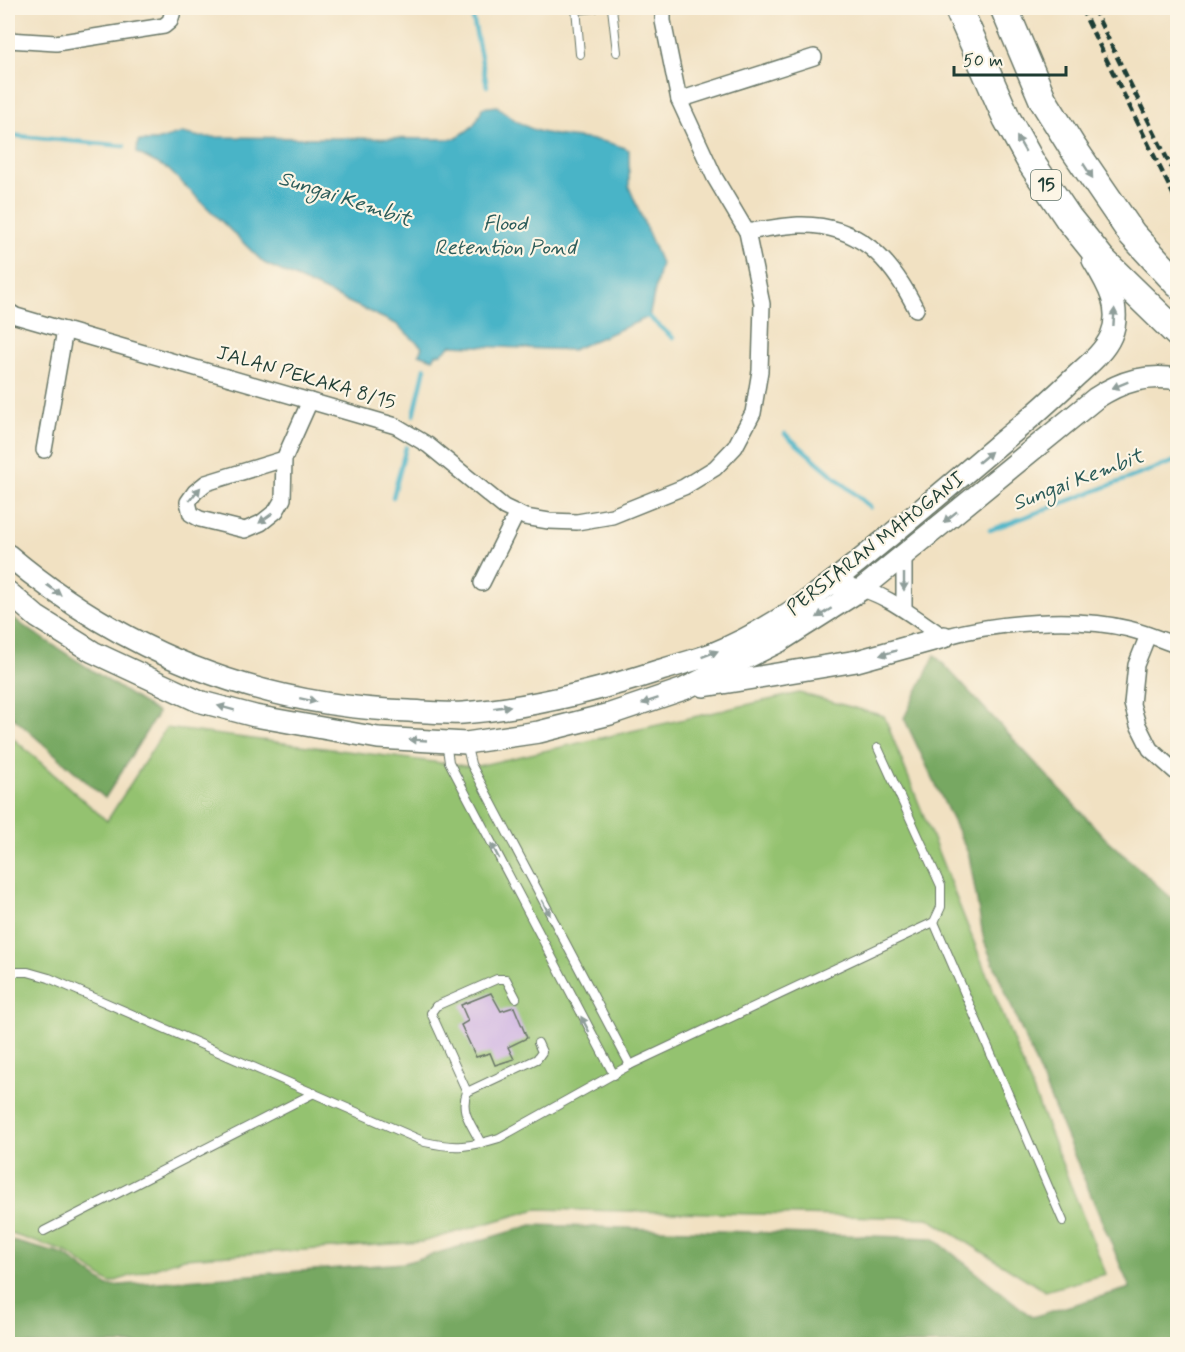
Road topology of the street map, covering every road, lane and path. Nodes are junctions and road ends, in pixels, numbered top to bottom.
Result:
1 (174, 8) edge
2 (576, 8) edge
3 (595, 8) edge
4 (612, 8) edge
5 (663, 8) edge
6 (958, 8) edge
7 (1004, 8) edge
8 (8, 40) edge
9 (617, 52) dead end
10 (580, 54) dead end
11 (814, 57) dead end
12 (679, 100) junction
13 (1069, 219) junction
14 (747, 232) junction
15 (1178, 284) edge
16 (916, 309) dead end
17 (8, 311) edge
18 (65, 330) junction
19 (1178, 334) edge
20 (1178, 379) edge
21 (310, 401) junction
22 (44, 450) dead end
23 (284, 459) junction
24 (517, 513) junction
25 (904, 554) junction
26 (8, 555) edge
27 (482, 584) dead end
28 (826, 588) junction
29 (862, 589) junction
30 (8, 592) edge
31 (904, 609) junction
32 (1148, 635) junction
33 (944, 637) junction
34 (1178, 646) edge
35 (684, 689) junction
36 (456, 742) junction
37 (878, 748) dead end
38 (1178, 774) edge
39 (934, 922) junction
40 (8, 972) edge
41 (516, 998) dead end
42 (538, 1043) dead end
43 (630, 1065) junction
44 (614, 1075) junction
45 (467, 1092) junction
46 (314, 1093) junction
47 (481, 1143) junction
48 (1063, 1221) dead end
49 (44, 1231) dead end

1 - 8 street
2 - 3 lane
2 - 10 lane
4 - 9 lane
5 - 12 street, JALAN PEKAKA 8/15
13 -> 6 highway, 15
7 -> 15 highway, 15
11 - 12 street
12 - 14 street, JALAN PEKAKA 8/15
13 - 19 highway, 15
28 -> 13 main road, PERSIARAN MAHOGANI
14 - 16 street
14 - 24 street, JALAN PEKAKA 8/15
17 - 18 street, JALAN PEKAKA 8/15
18 - 21 street, JALAN PEKAKA 8/15
18 - 22 street
20 -> 25 main road, PERSIARAN MAHOGANI
21 - 23 street
21 - 24 street, JALAN PEKAKA 8/15
23 -> 23 street
24 - 27 street
25 - 29 main road, PERSIARAN MAHOGANI
25 -> 31 street
26 -> 28 main road, PERSIARAN MAHOGANI
28 - 29 street
29 - 31 street
29 -> 35 main road, PERSIARAN MAHOGANI
36 -> 30 main road, PERSIARAN MAHOGANI
31 - 33 street
32 - 33 street
32 - 34 street
32 - 38 street
33 -> 35 main road
35 -> 36 main road, PERSIARAN MAHOGANI
36 -> 43 lane
44 -> 36 lane
37 - 39 lane
39 - 43 lane
39 - 48 lane
40 - 46 lane
41 - 45 lane
42 - 45 lane
43 - 44 lane
44 - 47 lane
45 - 47 lane
46 - 47 lane
46 - 49 lane

